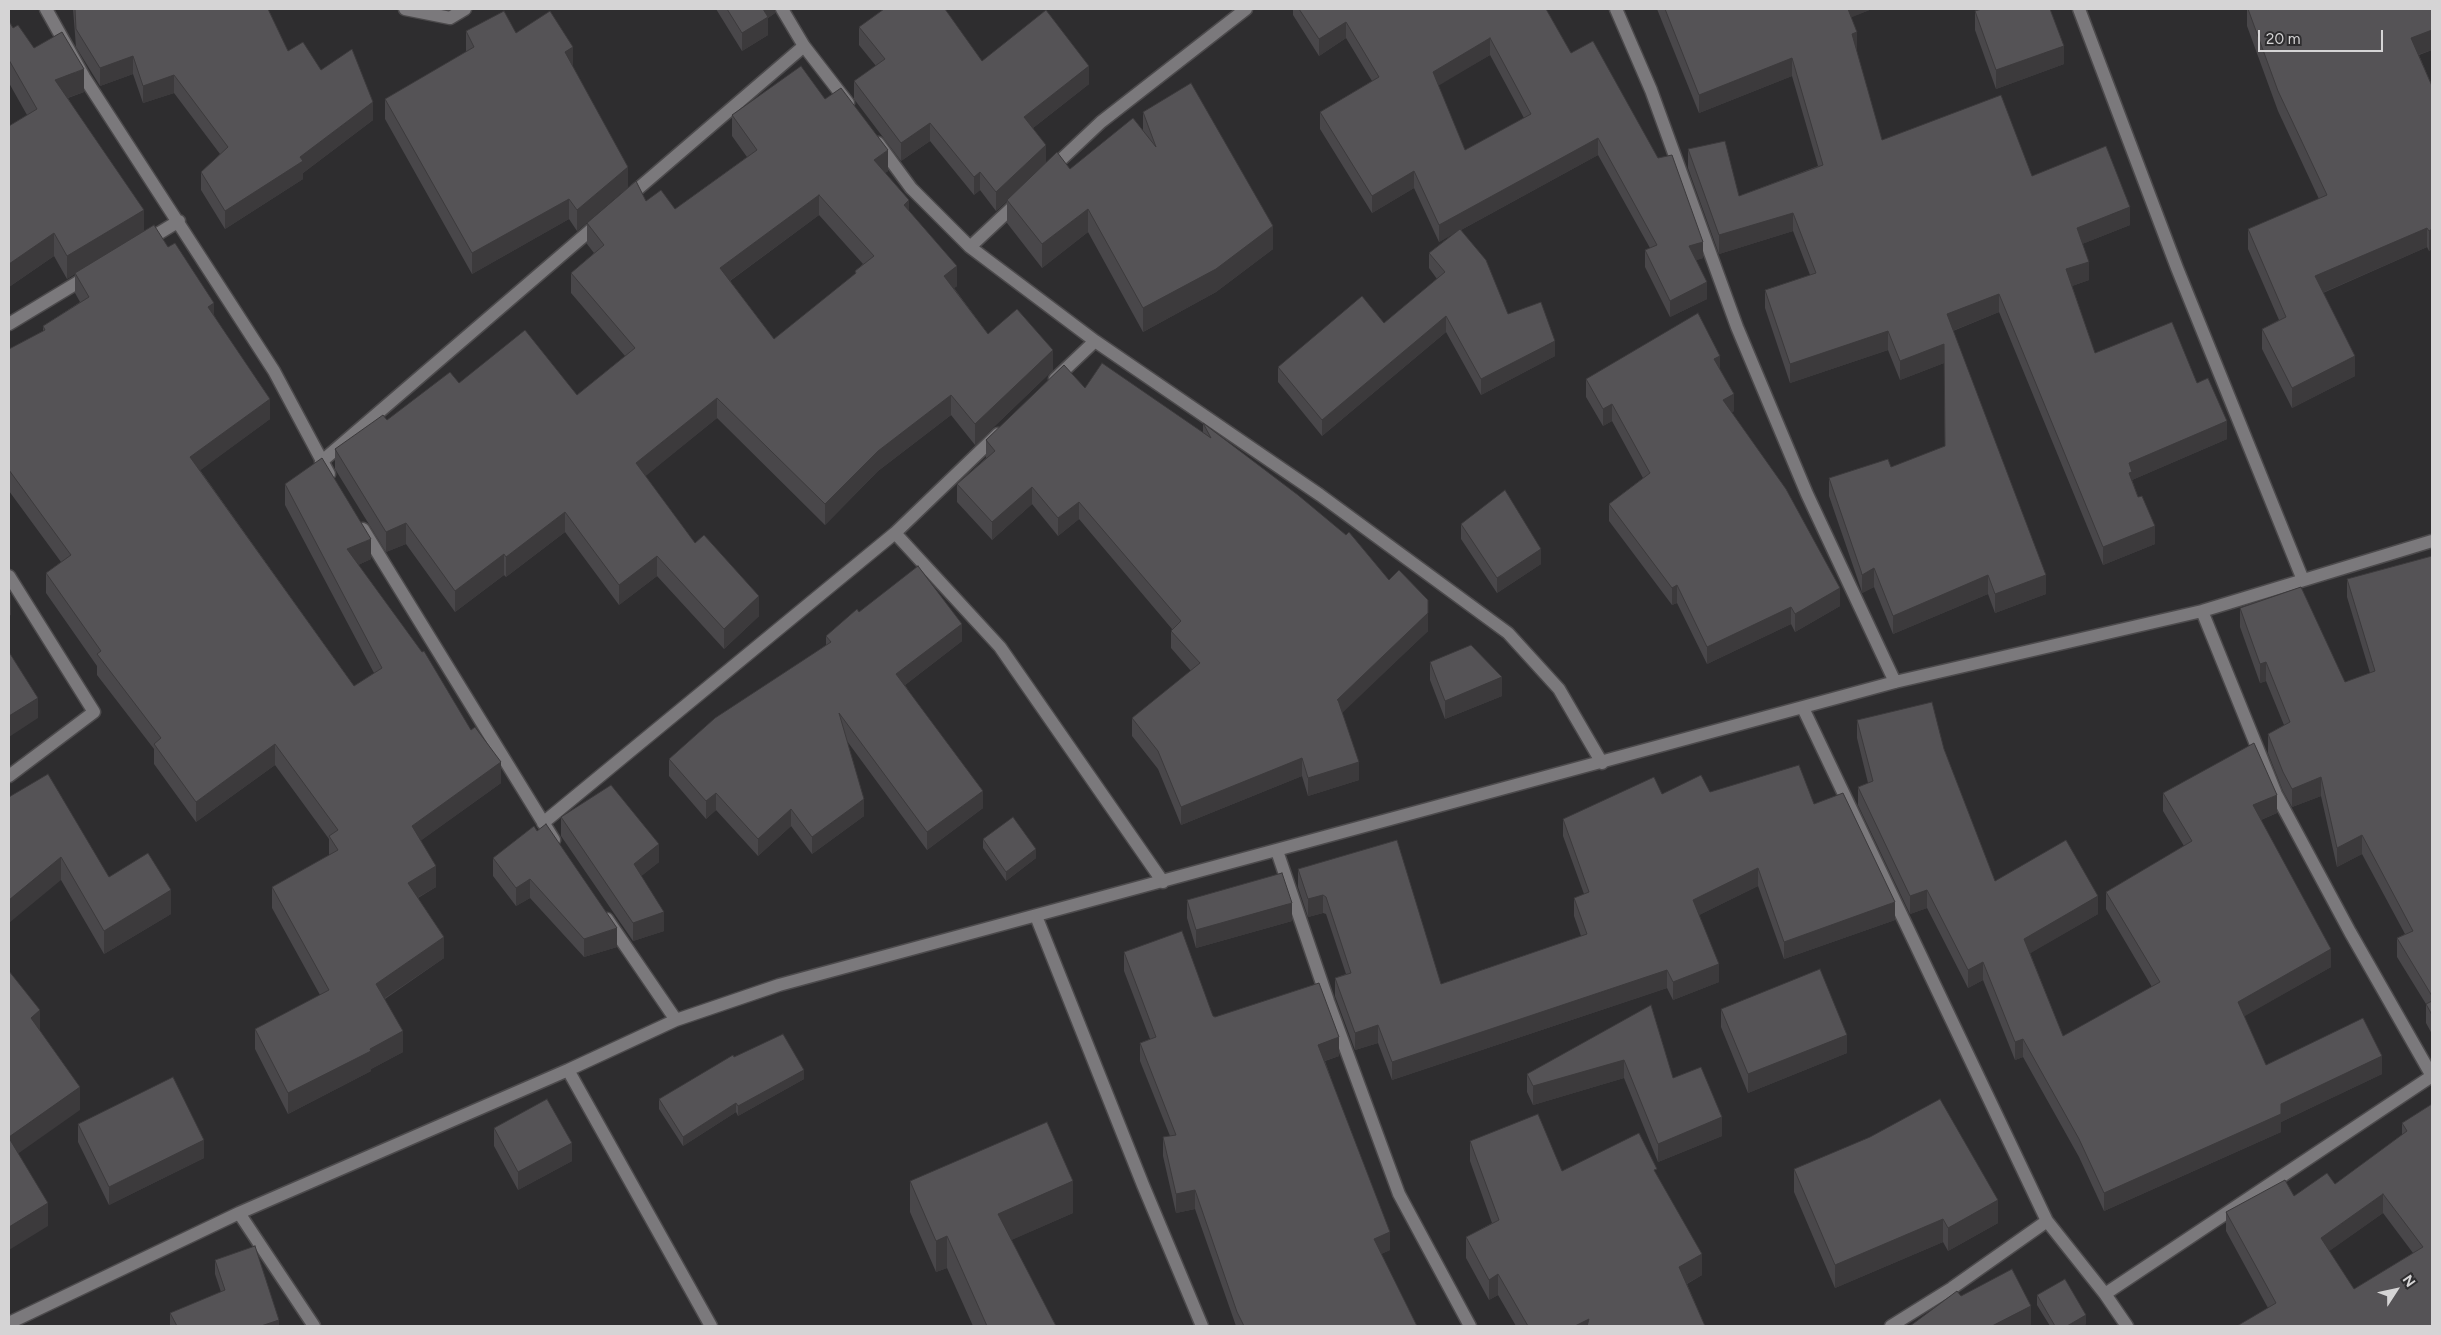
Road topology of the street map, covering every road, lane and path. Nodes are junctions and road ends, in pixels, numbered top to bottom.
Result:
1 (46, 9) edge
2 (405, 9) edge
3 (465, 9) edge
4 (782, 9) edge
5 (1246, 9) edge
6 (1616, 9) edge
7 (2079, 9) edge
8 (804, 46) junction
9 (858, 117) edge
10 (870, 132) edge
11 (1039, 181) edge
12 (1025, 194) edge
13 (179, 221) junction
14 (970, 246) junction
15 (136, 247) edge
16 (102, 267) edge
17 (9, 324) edge
18 (1095, 341) junction
19 (1045, 389) edge
20 (1009, 423) edge
21 (321, 462) junction
22 (336, 487) edge
23 (357, 520) edge
24 (895, 533) junction
25 (2432, 541) edge
26 (9, 576) edge
27 (2303, 580) junction
28 (2202, 612) junction
29 (1895, 682) junction
30 (1804, 708) junction
31 (1602, 763) junction
32 (9, 776) edge
33 (543, 823) junction
34 (560, 848) edge
35 (1277, 851) junction
36 (1163, 882) junction
37 (598, 905) edge
38 (1036, 916) junction
39 (676, 1020) junction
40 (568, 1070) junction
41 (2432, 1076) edge
42 (239, 1213) junction
43 (2047, 1221) junction
44 (2105, 1294) junction
45 (9, 1323) edge
46 (314, 1326) edge
47 (710, 1326) edge
48 (1202, 1326) edge
49 (1470, 1326) edge
50 (1891, 1326) edge
51 (2127, 1326) edge

1 - 13 street
2 - 3 street
4 - 8 street
5 - 11 street
6 - 29 street
7 - 27 street
8 - 9 street
8 - 21 street
10 - 14 street
12 - 14 street
13 - 15 street
13 - 21 street
14 - 18 street
16 - 17 street
18 - 19 street
18 - 31 street
20 - 24 street
21 - 22 street
23 - 33 street
24 - 33 street
24 - 36 street
25 - 27 street
26 - 32 street
27 - 28 street
28 - 29 street
28 - 41 street
29 - 30 street
30 - 31 street
30 - 43 street
31 - 35 street
33 - 34 street
35 - 36 street
35 - 49 street
36 - 38 street
37 - 39 street
38 - 39 street
38 - 48 street
39 - 40 street
40 - 42 street
40 - 47 street
41 - 44 street
42 - 45 street
42 - 46 street
43 - 44 street
43 - 50 street
44 - 51 street

